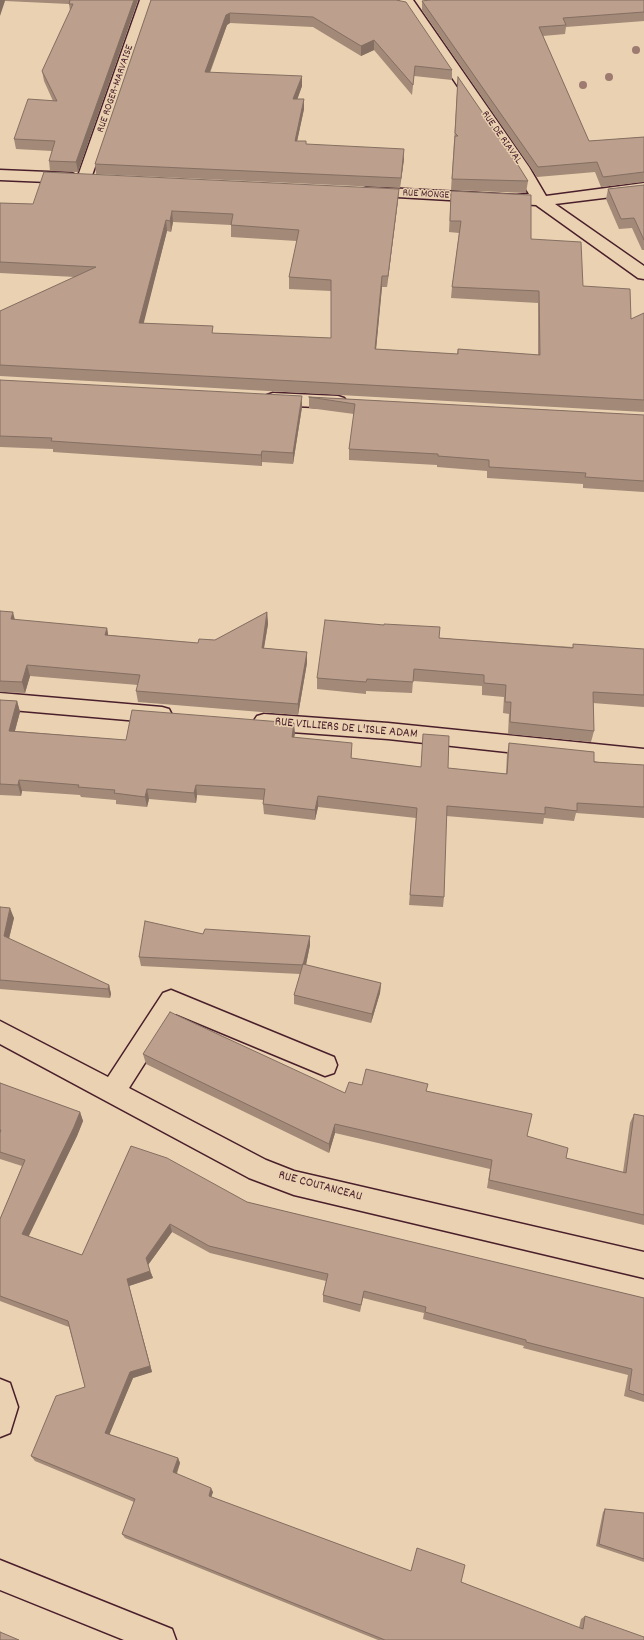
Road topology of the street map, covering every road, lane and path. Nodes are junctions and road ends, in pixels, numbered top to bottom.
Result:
1 (147, 0) edge
2 (408, 4) edge
3 (0, 175) edge
4 (644, 188) edge
5 (357, 192) edge
6 (541, 201) junction
7 (644, 274) edge
8 (254, 398) edge
9 (358, 403) edge
10 (0, 701) edge
11 (184, 716) edge
12 (247, 721) edge
13 (644, 758) edge
14 (0, 1032) edge
15 (325, 1065) dead end
16 (112, 1092) junction
17 (644, 1265) edge
18 (0, 1393) edge
19 (0, 1423) edge
20 (0, 1575) edge
21 (161, 1640) edge

1 - 3 street, RUE ROGER-MARVAISE
2 - 6 street, RUE DE RIAVAL
4 - 6 street, RUE MONGE
5 - 6 street, RUE MONGE
6 - 7 street, RUE DE RIAVAL
8 - 9 street
10 - 11 street
12 - 13 street, RUE VILLIERS DE L'ISLE ADAM
14 - 16 street, RUE COUTANCEAU
15 - 16 street
16 - 17 street, RUE COUTANCEAU
18 - 19 street
20 - 21 street

